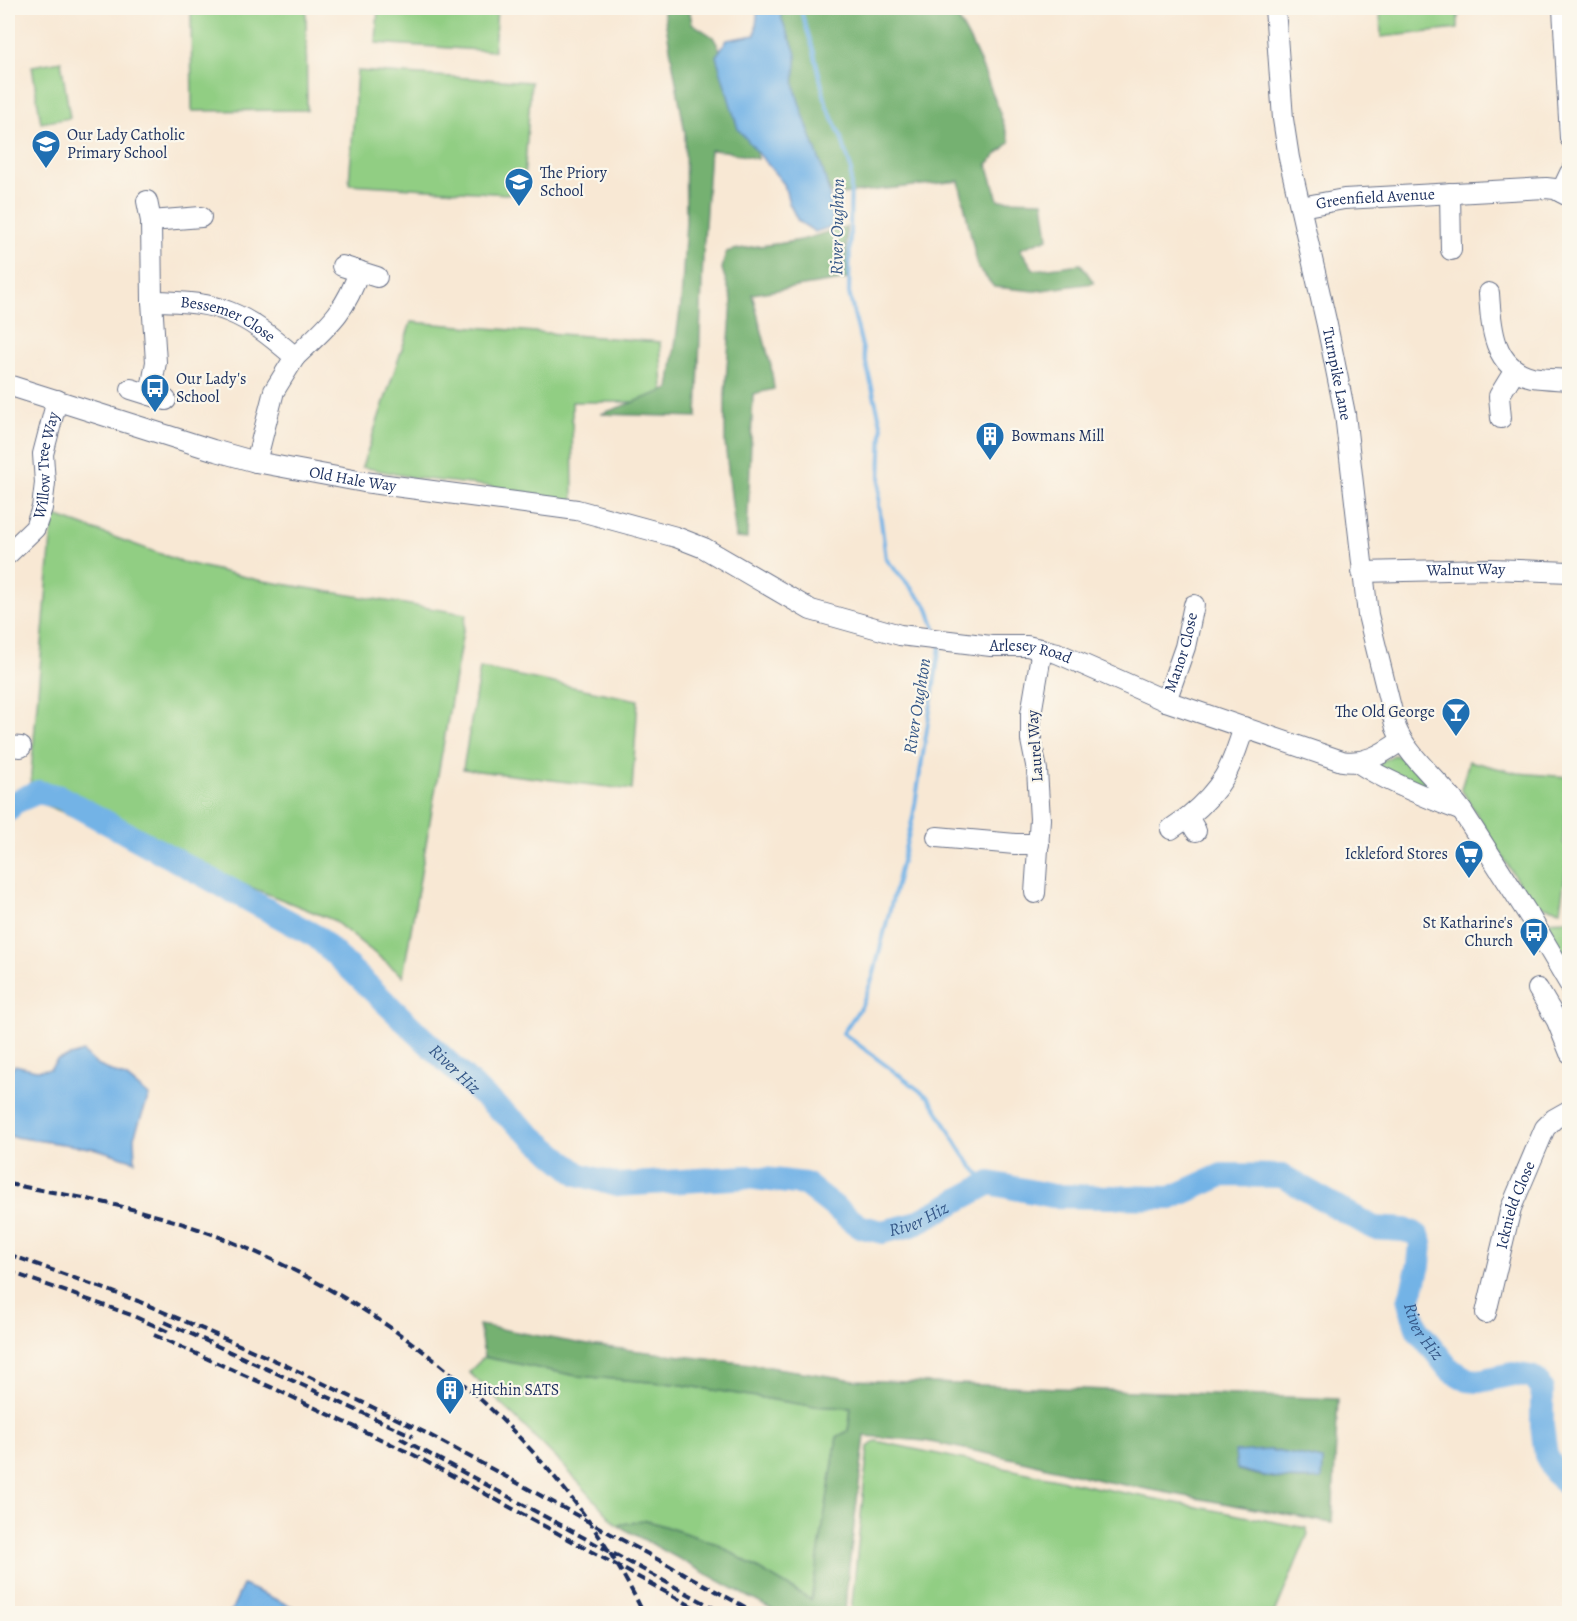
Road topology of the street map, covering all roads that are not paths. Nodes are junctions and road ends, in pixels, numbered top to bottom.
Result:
1 (1275, 8) edge
2 (1563, 8) edge
3 (1569, 138) edge
4 (1569, 173) edge
5 (1450, 193) junction
6 (1565, 194) edge
7 (147, 201) dead end
8 (1301, 207) junction
9 (201, 217) dead end
10 (152, 221) junction
11 (1451, 250) dead end
12 (360, 271) dead end
13 (1488, 293) dead end
14 (152, 302) junction
15 (295, 357) junction
16 (1515, 370) junction
17 (1569, 380) edge
18 (8, 385) edge
19 (131, 389) dead end
20 (57, 400) junction
21 (1501, 418) dead end
22 (256, 462) junction
23 (704, 548) joint
24 (8, 554) edge
25 (1362, 572) junction
26 (1569, 572) edge
27 (1194, 605) dead end
28 (1042, 649) junction
29 (1166, 701) junction
30 (1244, 727) junction
31 (1401, 741) junction
32 (1357, 762) junction
33 (1462, 811) junction
34 (1171, 829) dead end
35 (938, 837) dead end
36 (1040, 844) junction
37 (1035, 893) dead end
38 (1568, 977) edge
39 (1538, 989) dead end
40 (1569, 1053) edge
41 (1569, 1110) edge
42 (1486, 1313) dead end

1 - 8 street, Turnpike Lane
2 - 3 street
4 - 6 street
5 - 6 street, Greenfield Avenue
5 - 8 street, Greenfield Avenue
5 - 11 street, Greenfield Avenue
7 - 10 street, Bessemer Close
8 - 25 street, Turnpike Lane
9 - 10 street
10 - 14 street, Bessemer Close
12 - 15 street, Bessemer Close
13 - 16 street
14 - 15 street, Bessemer Close
14 - 19 street, Bessemer Close
15 - 22 street, Bessemer Close
16 - 17 street
16 - 21 street
18 - 20 street, Old Hale Way
20 - 22 street, Old Hale Way
20 - 24 street, Willow Tree Way
22 - 23 street, Old Hale Way
23 - 28 street, Arlesey Road
25 - 26 street, Walnut Way
25 - 31 street, Turnpike Lane
27 - 29 street, Manor Close
28 - 29 street, Arlesey Road
28 - 36 street, Laurel Way
29 - 30 street, Arlesey Road
30 - 32 street, Arlesey Road
30 - 34 street
31 - 32 street
31 - 33 street
32 - 33 street, Arlesey Road
33 - 38 street
35 - 36 street
36 - 37 street, Laurel Way
39 - 40 street
41 - 42 street, Icknield Close

